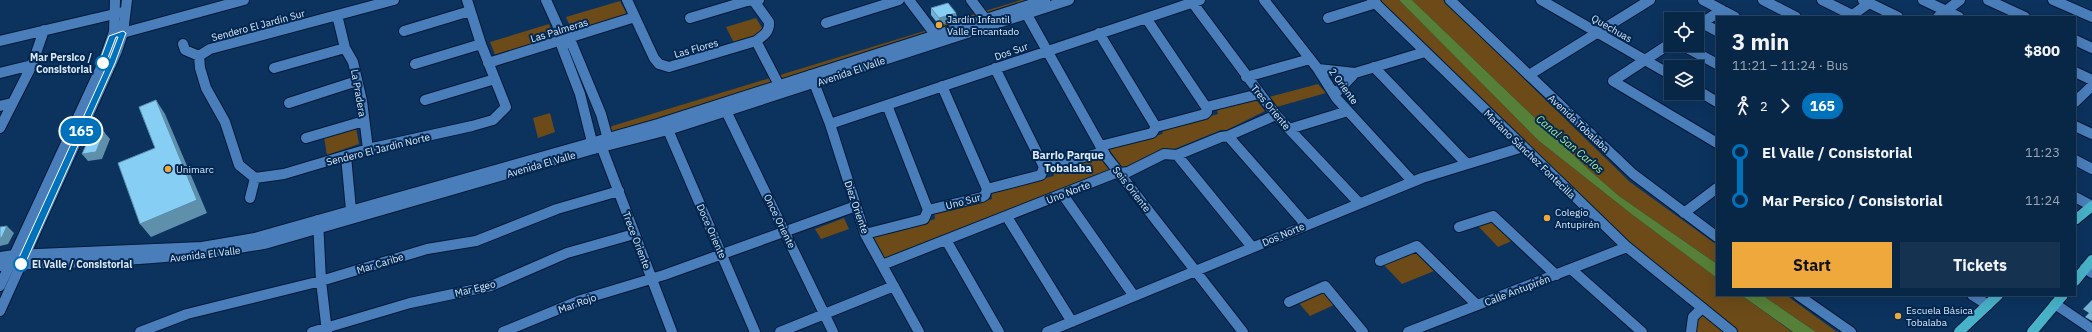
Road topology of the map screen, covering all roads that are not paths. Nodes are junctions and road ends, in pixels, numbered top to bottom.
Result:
1 (115, 0) edge
2 (127, 0) edge
3 (244, 0) edge
4 (394, 0) edge
5 (467, 0) edge
6 (546, 0) edge
7 (627, 0) edge
8 (755, 0) edge
9 (899, 0) edge
10 (909, 0) edge
11 (971, 0) edge
12 (1069, 0) edge
13 (1264, 0) edge
14 (1450, 0) edge
15 (1541, 0) edge
16 (1562, 0) edge
17 (1650, 0) edge
18 (1702, 0) edge
19 (1762, 0) edge
20 (1822, 0) edge
21 (1923, 0) edge
22 (1960, 0) edge
23 (1988, 0) edge
24 (2053, 0) edge
25 (1196, 1) edge
26 (1866, 1) edge
27 (1374, 2) edge
28 (1040, 3) edge
29 (1552, 6) junction
30 (1722, 10) junction
31 (470, 11) junction
32 (1946, 11) junction
33 (121, 12) junction
34 (1026, 14) junction
35 (337, 15) junction
36 (1733, 16) edge
37 (1794, 16) edge
38 (1851, 16) edge
39 (1896, 16) edge
40 (1939, 16) edge
41 (1957, 16) edge
42 (2023, 16) edge
43 (2092, 17) edge
44 (690, 18) dead end
45 (1146, 18) junction
46 (1328, 18) dead end
47 (636, 20) junction
48 (826, 22) dead end
49 (987, 22) junction
50 (1704, 22) edge
51 (1704, 26) edge
52 (44, 30) junction
53 (404, 31) dead end
54 (1716, 31) edge
55 (123, 33) junction
56 (1099, 33) junction
57 (1598, 33) junction
58 (113, 36) junction
59 (938, 38) junction
60 (2076, 40) edge
61 (0, 41) edge
62 (756, 41) junction
63 (183, 44) dead end
64 (481, 44) junction
65 (566, 44) junction
66 (345, 48) junction
67 (1664, 48) edge
68 (2092, 48) edge
69 (1048, 51) junction
70 (1425, 52) junction
71 (1695, 52) edge
72 (199, 56) junction
73 (1310, 59) junction
74 (1645, 60) junction
75 (1716, 63) edge
76 (415, 64) dead end
77 (32, 65) junction
78 (490, 66) junction
79 (1374, 67) junction
80 (274, 68) dead end
81 (995, 68) junction
82 (1318, 69) junction
83 (1664, 71) edge
84 (2076, 72) edge
85 (0, 73) edge
86 (1355, 73) junction
87 (1529, 75) junction
88 (1246, 76) junction
89 (495, 79) junction
90 (813, 80) junction
91 (2092, 80) edge
92 (357, 81) junction
93 (779, 85) junction
94 (942, 86) junction
95 (2092, 86) edge
96 (1259, 94) junction
97 (1335, 94) junction
98 (1704, 94) edge
99 (425, 100) dead end
100 (1716, 101) edge
101 (2076, 101) edge
102 (12, 103) junction
103 (289, 103) dead end
104 (887, 105) junction
105 (0, 106) edge
106 (1206, 108) junction
107 (726, 111) junction
108 (1348, 111) junction
109 (1276, 115) junction
110 (364, 121) junction
111 (830, 124) junction
112 (2076, 126) edge
113 (1156, 127) junction
114 (0, 128) edge
115 (1289, 129) junction
116 (668, 130) junction
117 (2092, 134) edge
118 (1228, 136) junction
119 (306, 138) dead end
120 (592, 142) junction
121 (1716, 142) edge
122 (605, 143) junction
123 (1523, 147) junction
124 (368, 149) junction
125 (1102, 149) junction
126 (1177, 155) junction
127 (346, 156) junction
128 (2076, 161) edge
129 (1466, 163) junction
130 (1044, 167) junction
131 (2092, 169) edge
132 (1121, 174) junction
133 (256, 178) junction
134 (1412, 181) junction
135 (987, 189) junction
136 (1716, 189) edge
137 (619, 191) junction
138 (1064, 195) junction
139 (250, 198) dead end
140 (2076, 198) edge
141 (1359, 203) junction
142 (856, 206) junction
143 (2092, 206) edge
144 (351, 210) junction
145 (928, 210) junction
146 (1684, 213) junction
147 (1007, 217) junction
148 (2076, 219) edge
149 (318, 224) junction
150 (1306, 225) junction
151 (1459, 227) dead end
152 (785, 232) junction
153 (634, 234) junction
154 (866, 234) junction
155 (1716, 236) edge
156 (946, 240) junction
157 (1252, 247) junction
158 (1627, 247) junction
159 (722, 254) junction
160 (0, 257) edge
161 (14, 261) edge
162 (1380, 261) dead end
163 (882, 265) junction
164 (2090, 267) edge
165 (1571, 269) junction
166 (1196, 271) junction
167 (1556, 275) junction
168 (653, 279) junction
169 (2076, 280) edge
170 (321, 281) junction
171 (0, 286) edge
172 (894, 286) junction
173 (1134, 296) junction
174 (1799, 296) edge
175 (1974, 296) edge
176 (1997, 296) edge
177 (2062, 296) edge
178 (1289, 302) dead end
179 (1988, 304) junction
180 (2055, 304) junction
181 (1476, 305) junction
182 (1702, 308) junction
183 (0, 311) edge
184 (825, 314) junction
185 (1072, 322) junction
186 (2092, 329) edge
187 (327, 330) edge
188 (140, 332) edge
189 (312, 332) edge
190 (503, 332) edge
191 (672, 332) edge
192 (755, 332) edge
193 (780, 332) edge
194 (833, 332) edge
195 (919, 332) edge
196 (999, 332) edge
197 (1047, 332) edge
198 (1244, 332) edge
199 (1363, 332) edge
200 (1408, 332) edge
201 (1642, 332) edge
202 (1690, 332) edge
203 (1732, 332) edge
204 (1851, 332) edge
205 (1959, 332) edge
206 (2032, 332) edge

1 - 33 street
2 - 33 street
3 - 55 street
4 - 35 street, Sendero El Jardin Sur
5 - 31 street
6 - 65 street, Trece Oriente
7 - 47 street, Las Flores
8 - 44 street
8 - 62 street, Las Flores
9 - 48 street
10 - 59 street
11 - 49 street
12 - 28 street, Avenida El Valle
13 - 73 street, 2 Oriente
14 - 87 street, Avenida Tobalaba
15 - 29 street, Quechuas
16 - 29 street
17 - 57 street
18 - 30 street
19 - 37 street
20 - 38 street
21 - 32 street
22 - 32 street
23 - 42 street
24 - 43 street
25 - 45 street, Dos Sur
25 - 88 street, Tres Oriente
26 - 38 street
26 - 39 street
27 - 46 street
27 - 70 street, Mariano Sánchez Fontecilla
28 - 34 street, Avenida El Valle
28 - 49 street, Avenida El Valle
29 - 57 street, Quechuas
30 - 36 street
30 - 50 street
31 - 53 street
31 - 64 street
32 - 40 street
32 - 41 street
33 - 52 street
33 - 55 street
33 - 58 street
34 - 49 street, Avenida El Valle
34 - 69 street, Seis Oriente
35 - 66 street, La Pradera
35 - 72 street, Sendero El Jardin Sur
45 - 56 street, Dos Sur
45 - 106 street
47 - 62 street, Las Flores
47 - 65 street, Las Palmeras
49 - 59 street, Avenida El Valle
51 - 54 street
52 - 61 street
52 - 77 street
55 - 58 street
55 - 161 street
56 - 69 street, Dos Sur
56 - 113 street
57 - 74 street, Quechuas
57 - 87 street
58 - 161 street
59 - 90 street, Avenida El Valle
60 - 68 street
62 - 93 street
63 - 72 street
64 - 76 street
64 - 78 street
65 - 78 street, Las Palmeras
65 - 120 street, Trece Oriente
65 - 122 street, Trece Oriente
66 - 80 street
66 - 92 street, La Pradera
67 - 74 street
69 - 81 street, Dos Sur
69 - 125 street, Seis Oriente
70 - 79 street
70 - 123 street, Mariano Sánchez Fontecilla
71 - 75 street
72 - 133 street
73 - 82 street, 2 Oriente
73 - 88 street
74 - 83 street, Quechuas
74 - 121 street
77 - 85 street
77 - 102 street
78 - 89 street
79 - 86 street
79 - 129 street
81 - 94 street, Dos Sur
81 - 130 street
82 - 86 street
82 - 97 street, 2 Oriente
84 - 91 street
86 - 97 street
87 - 146 street, Avenida Tobalaba
88 - 96 street, Tres Oriente
89 - 99 street
89 - 124 street, Sendero El Jardin Norte
90 - 93 street, Avenida El Valle
90 - 107 street, Avenida El Valle
90 - 111 street, Diez Oriente
92 - 103 street
92 - 110 street, La Pradera
93 - 122 street, Avenida El Valle
94 - 104 street, Dos Sur
94 - 135 street
95 - 101 street
96 - 106 street, Uno Sur
96 - 109 street, Tres Oriente
97 - 108 street, 2 Oriente
98 - 100 street
102 - 105 street
102 - 114 street
104 - 111 street, Dos Sur
104 - 145 street
106 - 113 street, Uno Sur
107 - 116 street, Avenida El Valle
107 - 152 street, Once Oriente
108 - 115 street
108 - 134 street, 2 Oriente
109 - 115 street, Tres Oriente
109 - 118 street, Uno Norte
110 - 119 street
110 - 124 street, La Pradera
111 - 142 street, Diez Oriente
112 - 117 street
113 - 125 street, Uno Sur
115 - 141 street, Tres Oriente
116 - 122 street, Avenida El Valle
116 - 159 street, Doce Oriente
118 - 126 street, Uno Norte
118 - 150 street
120 - 122 street, Avenida El Valle
120 - 144 street, Avenida El Valle
122 - 137 street, Trece Oriente
122 - 149 street, Avenida El Valle
123 - 129 street, Dos Norte
123 - 158 street, Mariano Sánchez Fontecilla
124 - 127 street, Sendero El Jardin Norte
125 - 130 street, Uno Sur
125 - 132 street, Seis Oriente
126 - 132 street, Uno Norte
126 - 157 street
127 - 133 street, Sendero El Jardin Norte
127 - 144 street
128 - 131 street
129 - 134 street, Dos Norte
130 - 135 street, Uno Sur
132 - 138 street, Uno Norte
132 - 166 street, Seis Oriente
133 - 139 street
134 - 141 street, Dos Norte
135 - 145 street, Uno Sur
136 - 146 street
137 - 153 street, Trece Oriente
137 - 170 street, Mar Caribe
138 - 147 street, Uno Norte
138 - 173 street
140 - 143 street
141 - 150 street, Dos Norte
142 - 152 street
142 - 154 street, Diez Oriente
143 - 148 main road
144 - 149 street, Avenida El Valle
145 - 154 street, Uno Sur
146 - 155 street, Avenida Tobalaba
147 - 156 street, Uno Norte
147 - 185 street
149 - 161 street, Avenida El Valle
149 - 170 street
150 - 157 street, Dos Norte
151 - 167 street
152 - 159 street
152 - 184 street, Once Oriente
153 - 168 street, Trece Oriente
153 - 187 street, Mar Egeo
154 - 163 street, Diez Oriente
156 - 163 street, Uno Norte
156 - 196 street
157 - 166 street, Dos Norte
158 - 165 street, Calle Antupirén
158 - 182 street, Mariano Sánchez Fontecilla
159 - 168 street
159 - 192 street, Doce Oriente
160 - 161 street, Avenida El Valle
161 - 171 street
161 - 183 street
162 - 181 street
163 - 172 street, Diez Oriente
164 - 169 main road
165 - 167 street, Calle Antupirén
165 - 201 street
166 - 173 street, Dos Norte
166 - 198 street, Seis Oriente
167 - 181 street, Calle Antupirén
168 - 190 street, Mar Rojo
168 - 191 street, Trece Oriente
170 - 187 street
170 - 188 street, Mar Caribe
172 - 184 street
172 - 195 street, Diez Oriente
173 - 185 street, Dos Norte
174 - 204 street
175 - 179 street
176 - 179 main road
177 - 180 main road
178 - 199 street
179 - 205 main road
180 - 186 street
180 - 206 main road
181 - 200 street, Calle Antupirén
182 - 202 street
182 - 203 street, Mariano Sánchez Fontecilla
184 - 193 street
184 - 194 street, Once Oriente
185 - 197 street, Dos Norte
187 - 189 street, Mar Egeo

